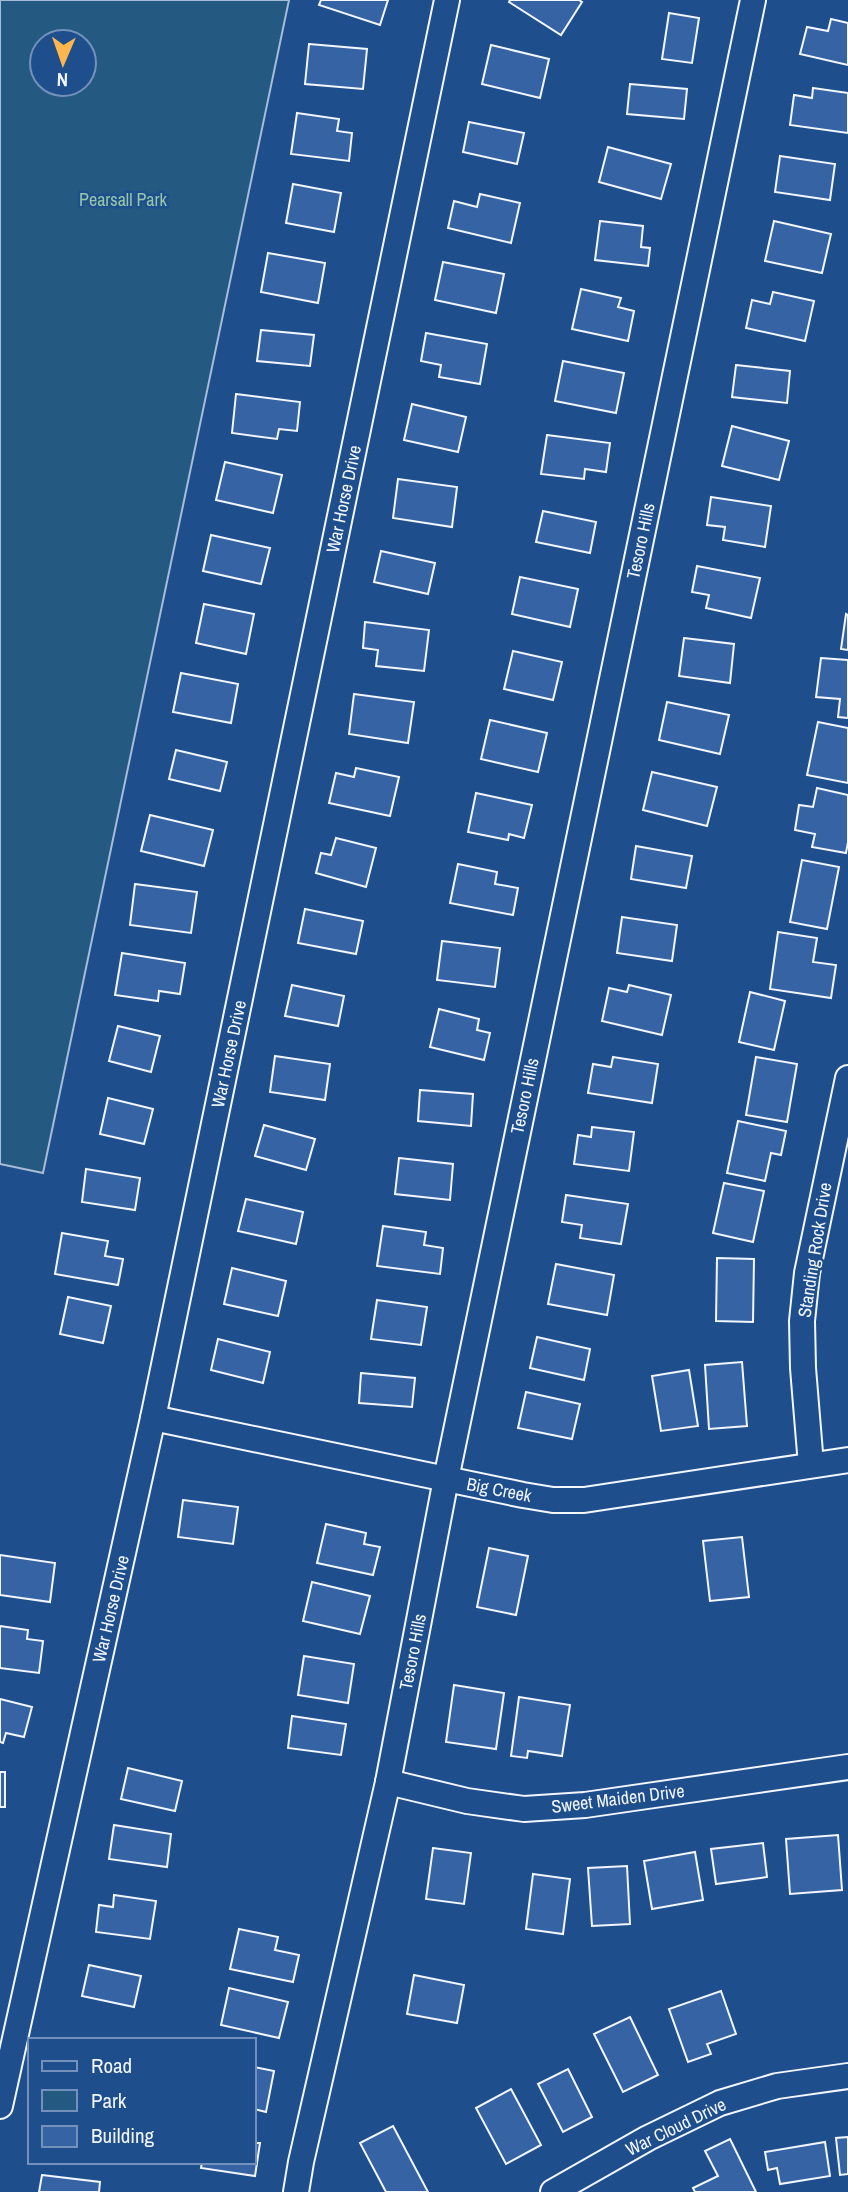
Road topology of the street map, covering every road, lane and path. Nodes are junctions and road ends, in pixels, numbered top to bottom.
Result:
1 (447, 0) edge
2 (753, 0) edge
3 (848, 1078) edge
4 (153, 1418) junction
5 (848, 1460) edge
6 (811, 1465) junction
7 (446, 1479) junction
8 (848, 1767) edge
9 (388, 1782) junction
10 (848, 2076) edge
11 (0, 2106) edge
12 (296, 2192) edge
13 (553, 2192) edge

1 - 4 street, War Horse Drive
2 - 7 street, Tesoro Hills
3 - 6 street, Standing Rock Drive
4 - 7 street, Big Creek
4 - 11 street, War Horse Drive
5 - 6 street, Big Creek
6 - 7 street, Big Creek
7 - 9 street, Tesoro Hills
8 - 9 street, Sweet Maiden Drive
9 - 12 street, Tesoro Hills
10 - 13 street, War Cloud Drive

